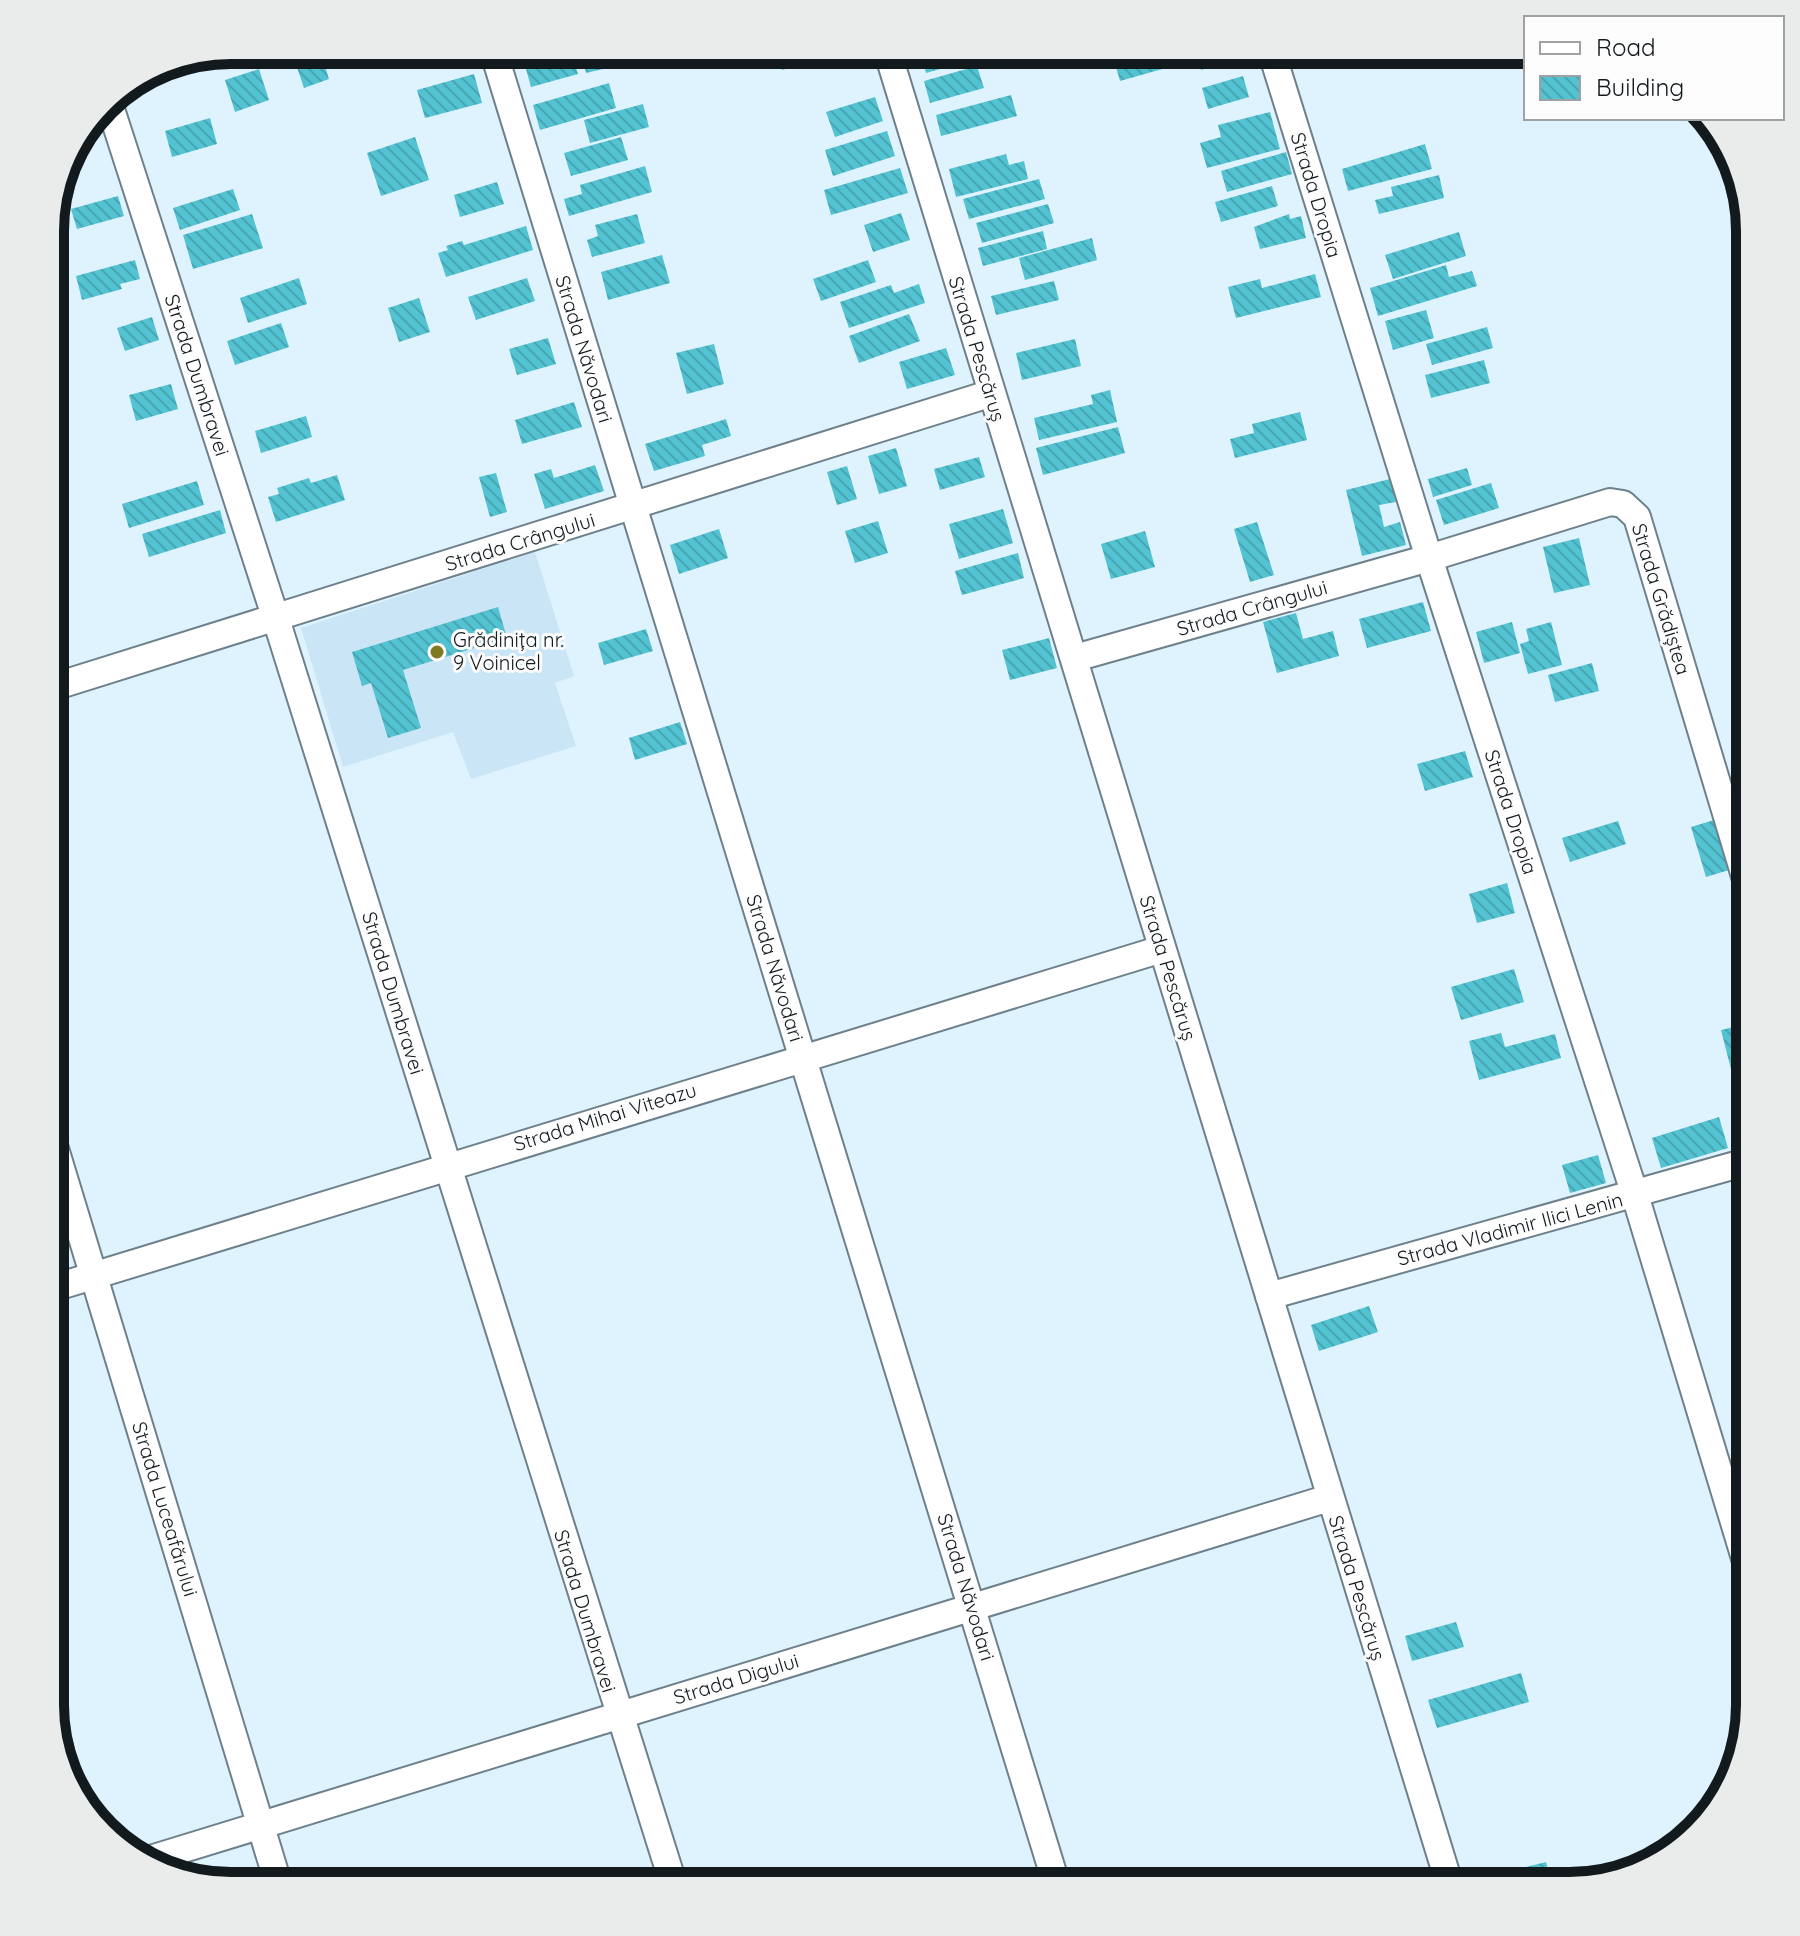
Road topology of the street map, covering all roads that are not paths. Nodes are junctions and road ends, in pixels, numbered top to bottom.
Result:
1 (497, 64) edge
2 (891, 64) edge
3 (1275, 64) edge
4 (112, 114) edge
5 (989, 394) junction
6 (632, 507) junction
7 (1429, 558) junction
8 (276, 619) junction
9 (1075, 658) junction
10 (64, 684) edge
11 (1736, 847) edge
12 (1162, 949) junction
13 (801, 1057) junction
14 (1736, 1165) edge
15 (445, 1166) junction
16 (64, 1176) edge
17 (1635, 1195) junction
18 (96, 1276) junction
19 (64, 1285) edge
20 (1269, 1296) junction
21 (1329, 1498) junction
22 (1736, 1529) edge
23 (973, 1607) junction
24 (617, 1714) junction
25 (259, 1825) junction
26 (160, 1856) edge
27 (274, 1872) edge
28 (669, 1872) edge
29 (1053, 1872) edge
30 (1446, 1872) edge

1 - 6 street, Strada Năvodari
2 - 5 street, Strada Pescăruș
3 - 7 street, Strada Dropia
4 - 8 street, Strada Dumbravei
5 - 6 street, Strada Crângului
5 - 9 street, Strada Pescăruș
6 - 8 street, Strada Crângului
6 - 13 street, Strada Năvodari
7 - 9 street, Strada Crângului
7 - 11 street, Strada Grădiștea
7 - 17 street, Strada Dropia
8 - 10 street, Strada Crângului
8 - 15 street, Strada Dumbravei
9 - 12 street, Strada Pescăruș
12 - 13 street, Strada Mihai Viteazu
12 - 20 street, Strada Pescăruș
13 - 15 street, Strada Mihai Viteazu
13 - 23 street, Strada Năvodari
14 - 17 street, Strada Vladimir Ilici Lenin
15 - 18 street, Strada Mihai Viteazu
15 - 24 street, Strada Dumbravei
16 - 18 street, Strada Luceafărului
17 - 20 street, Strada Vladimir Ilici Lenin
17 - 22 street, Strada Dropia
18 - 19 street, Strada Mihai Viteazu
18 - 25 street, Strada Luceafărului
20 - 21 street, Strada Pescăruș
21 - 23 street, Strada Digului
21 - 30 street, Strada Pescăruș
23 - 24 street, Strada Digului
23 - 29 street, Strada Năvodari
24 - 25 street, Strada Digului
24 - 28 street, Strada Dumbravei
25 - 26 street, Strada Digului
25 - 27 street, Strada Luceafărului

